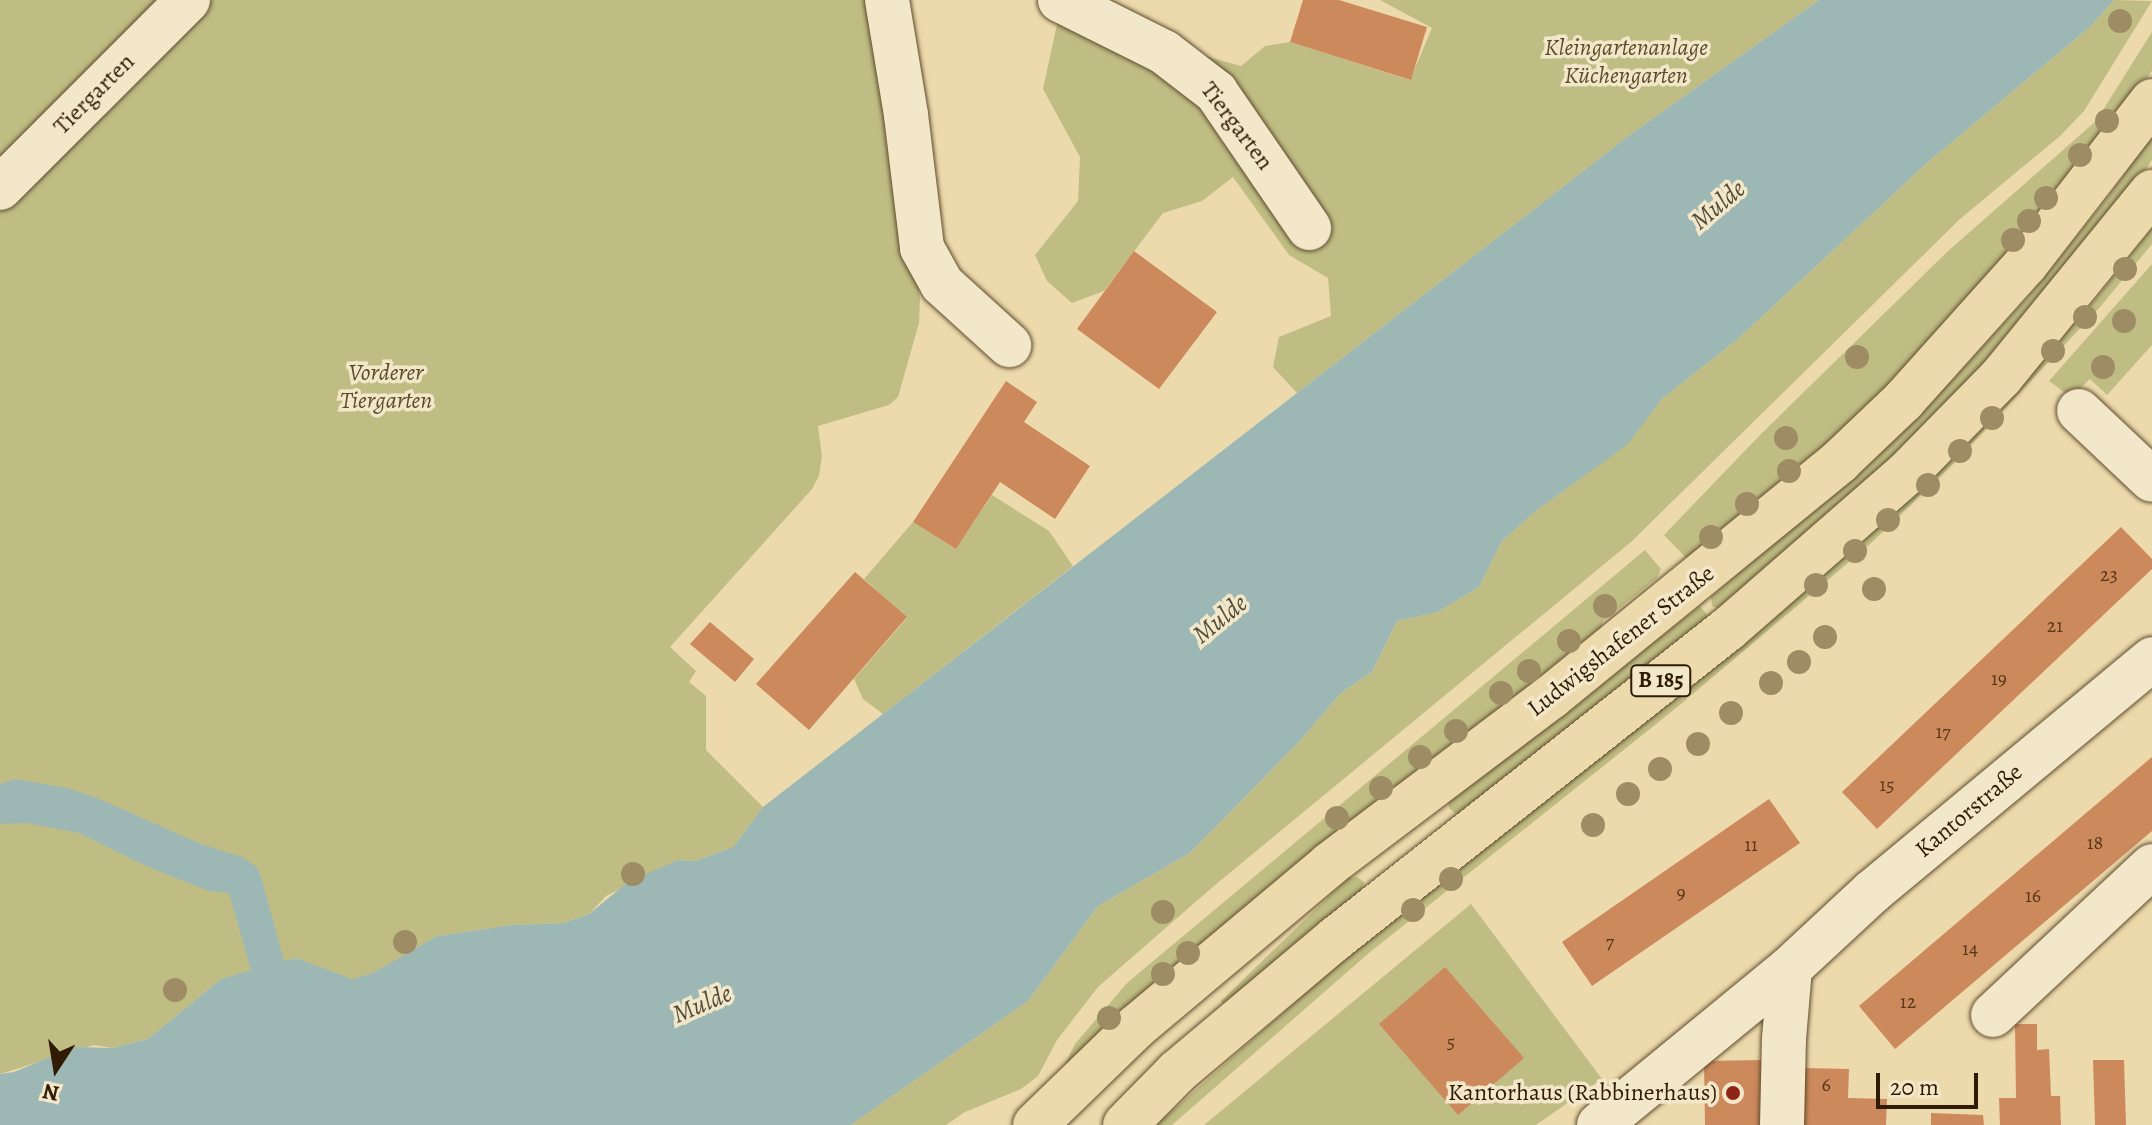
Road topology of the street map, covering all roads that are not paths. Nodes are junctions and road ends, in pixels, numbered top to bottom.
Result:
1 (887, 0) edge
2 (1060, 0) edge
3 (172, 7) edge
4 (2152, 101) edge
5 (0, 188) edge
6 (2152, 192) edge
7 (1309, 228) dead end
8 (1009, 345) dead end
9 (2079, 411) dead end
10 (2152, 480) edge
11 (2152, 659) edge
12 (2152, 866) edge
13 (1790, 968) junction
14 (1993, 1015) dead end
15 (1035, 1125) edge
16 (1125, 1125) edge
17 (1599, 1125) edge
18 (1782, 1125) edge

1 - 8 street
2 - 7 street, Tiergarten
3 - 5 street, Tiergarten
4 - 15 main road, Ludwigshafener Straße / B 185
6 - 16 main road, B 185
9 - 10 street
11 - 13 street, Kantorstraße
12 - 14 street
13 - 17 street, Kantorstraße
13 - 18 street

